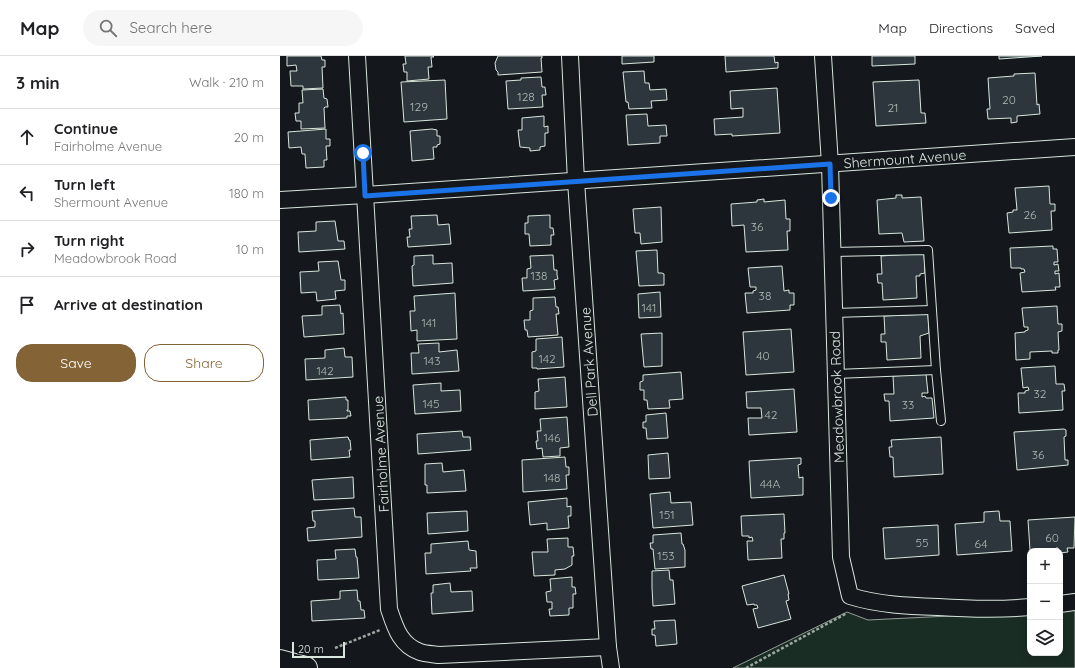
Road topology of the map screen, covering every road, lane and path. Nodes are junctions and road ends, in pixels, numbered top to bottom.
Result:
1 (357, 56) edge
2 (570, 56) edge
3 (823, 56) edge
4 (1075, 148) edge
5 (830, 164) junction
6 (576, 181) junction
7 (365, 196) junction
8 (280, 200) edge
9 (833, 252) junction
10 (931, 310) junction
11 (834, 313) junction
12 (936, 370) junction
13 (836, 374) junction
14 (941, 421) dead end
15 (868, 601) junction
16 (1075, 602) edge
17 (1063, 604) edge
18 (1027, 607) edge
19 (394, 625) junction
20 (608, 647) junction
21 (335, 648) dead end
22 (280, 661) edge
23 (306, 668) edge
24 (611, 668) edge
25 (746, 668) edge

1 - 7 street, Fairholme Avenue
2 - 6 street, Dell Park Avenue
3 - 5 street, Meadowbrook Road
4 - 5 street, Shermount Avenue
5 - 6 street, Shermount Avenue
5 - 9 street, Meadowbrook Road
6 - 7 street, Shermount Avenue
6 - 20 street, Dell Park Avenue
7 - 8 street, Shermount Avenue
7 - 19 street, Fairholme Avenue
9 - 10 lane
9 - 11 street, Meadowbrook Road
10 - 11 lane
10 - 12 lane
11 - 13 street, Meadowbrook Road
12 - 13 lane
12 - 14 lane
13 - 15 street, Meadowbrook Road
15 - 18 street, Meadowbrook Road
15 - 25 path
16 - 17 street
19 - 20 street, Fairholme Avenue
19 - 21 path
20 - 24 street, Dell Park Avenue
22 - 23 highway

